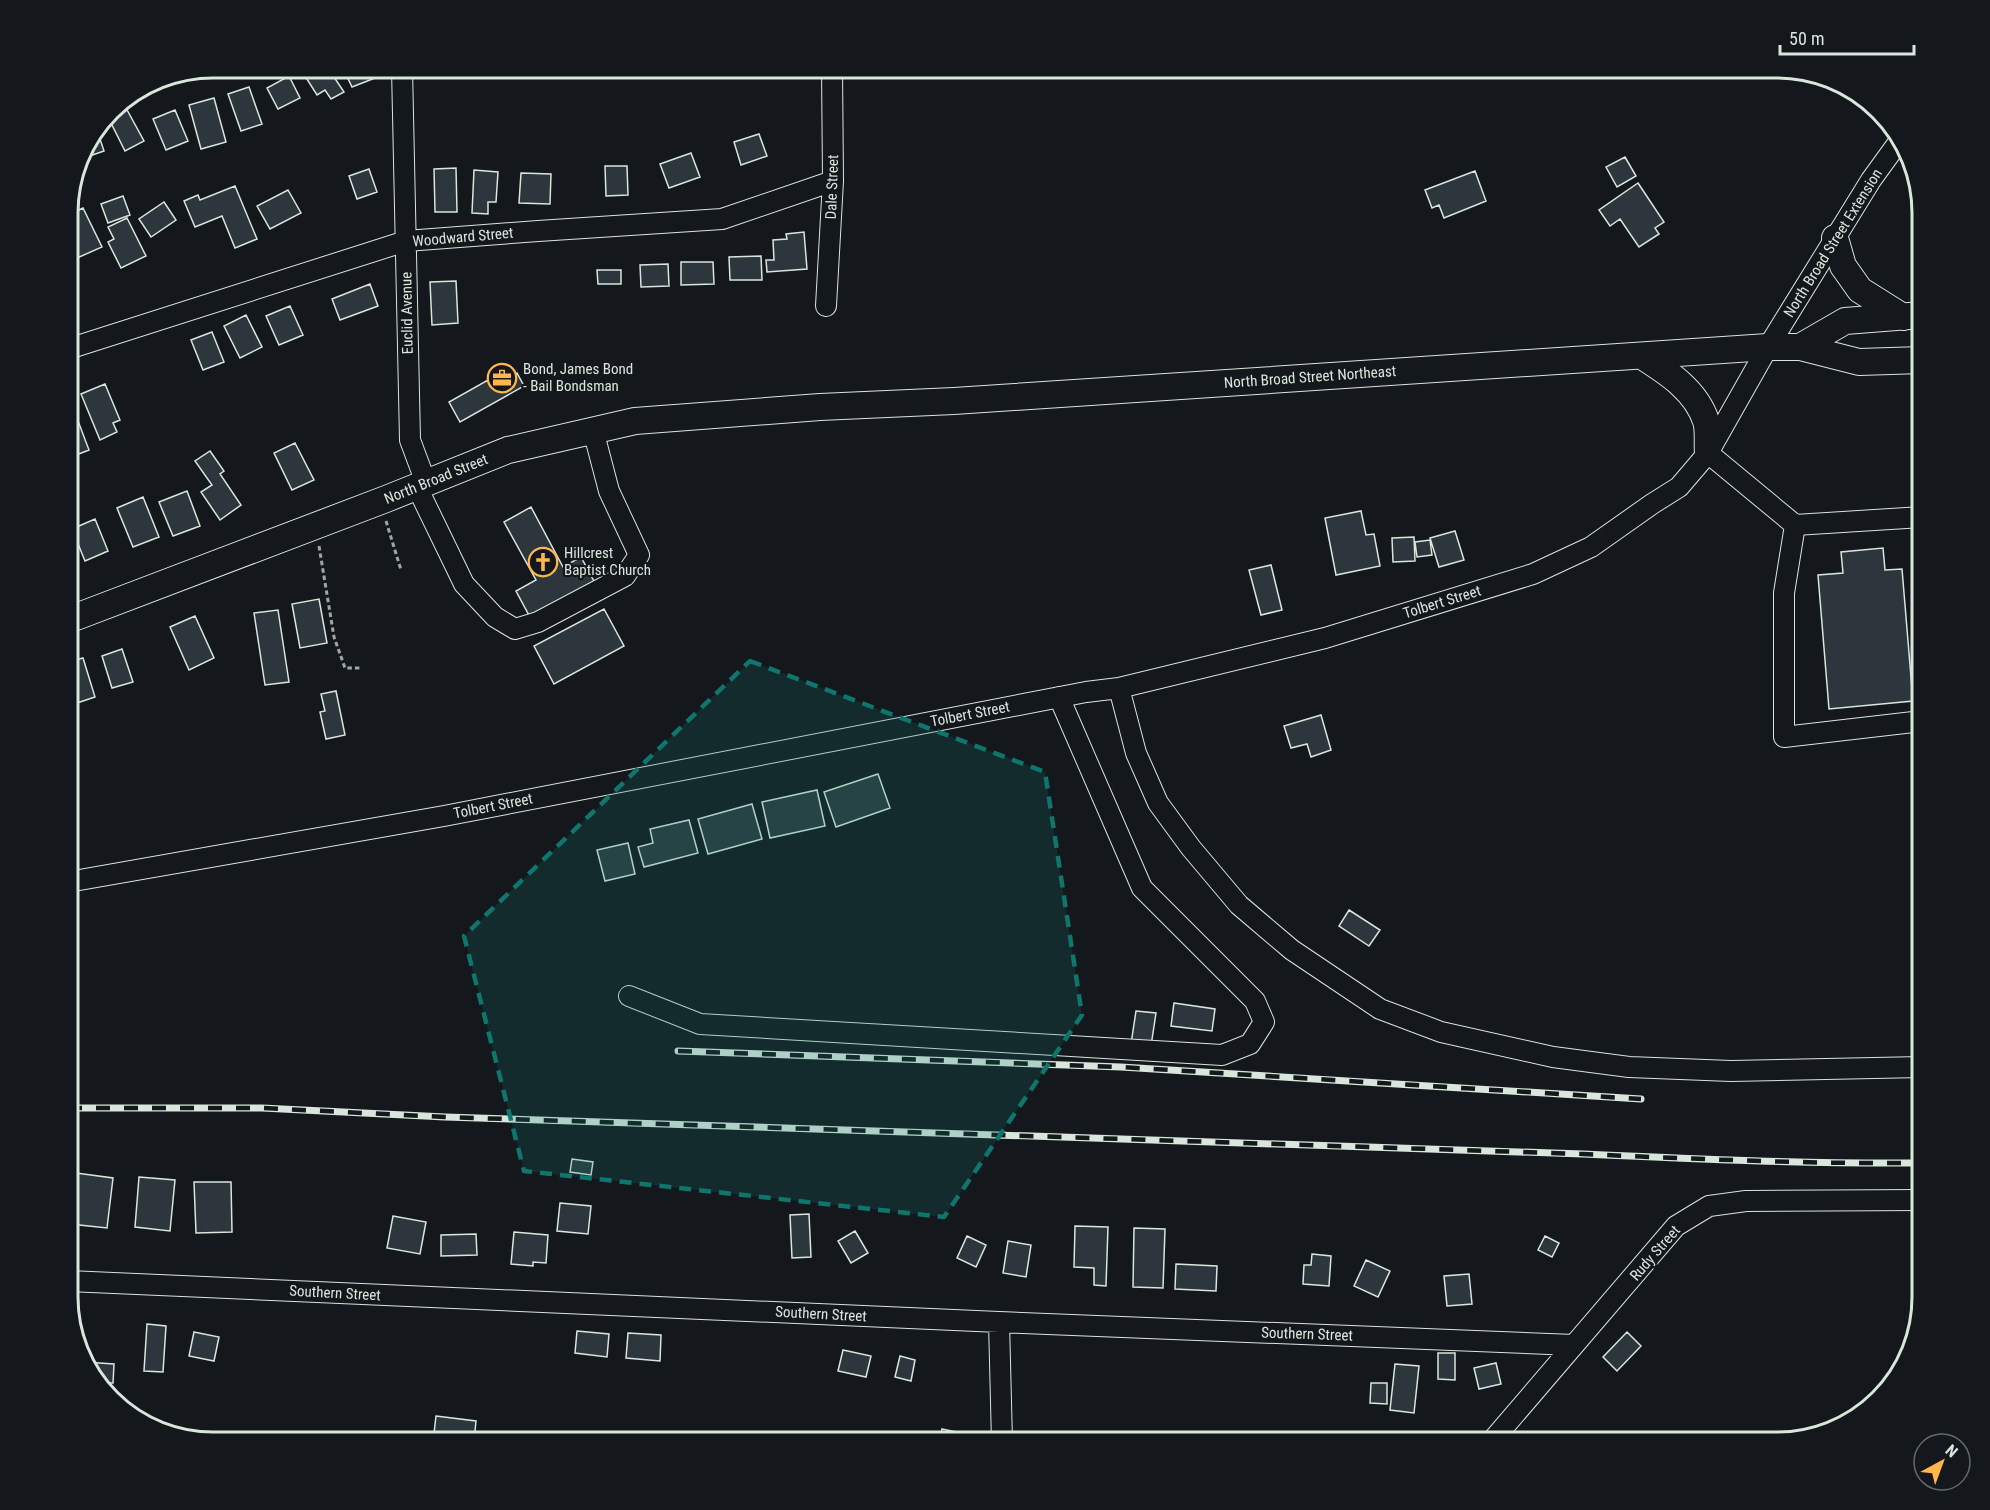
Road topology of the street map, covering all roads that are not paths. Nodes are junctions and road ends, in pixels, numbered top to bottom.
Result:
1 (402, 78) edge
2 (832, 78) edge
3 (1894, 148) edge
4 (833, 182) junction
5 (1835, 238) junction
6 (406, 241) junction
7 (826, 306) dead end
8 (1912, 316) edge
9 (1912, 316) edge
10 (78, 346) edge
11 (1768, 347) junction
12 (1800, 348) junction
13 (1642, 356) junction
14 (1912, 360) edge
15 (820, 407) joint
16 (593, 430) junction
17 (1708, 453) junction
18 (422, 485) junction
19 (1912, 518) edge
20 (1795, 525) junction
21 (78, 611) edge
22 (1119, 688) junction
23 (1059, 697) junction
24 (1912, 722) edge
25 (78, 880) edge
26 (629, 996) dead end
27 (1912, 1068) edge
28 (1912, 1200) edge
29 (78, 1281) edge
30 (999, 1322) junction
31 (1574, 1345) junction
32 (1002, 1432) edge
33 (1500, 1432) edge

1 - 6 street, Euclid Avenue
2 - 4 street, Dale Street
3 - 5 street, North Broad Street Extension
4 - 6 street, Woodward Street
4 - 7 street, Dale Street
5 - 8 main road
5 - 11 street, North Broad Street Extension
6 - 10 street, Woodward Street
6 - 18 street, Euclid Avenue
9 - 12 main road
11 - 12 main road, North Broad Street Northeast
11 - 13 main road, North Broad Street Northeast
11 - 17 street, Tolbert Street
12 - 14 main road, North Broad Street Northeast
13 - 15 main road, North Broad Street Northeast
13 - 17 main road
15 - 16 main road, North Broad Street
16 - 18 main road, North Broad Street
16 - 18 street, Euclid Avenue
17 - 20 street
17 - 22 street, Tolbert Street
18 - 21 main road, North Broad Street
19 - 20 street
20 - 24 street
22 - 23 street, Tolbert Street
22 - 27 street
23 - 25 street, Tolbert Street
23 - 26 street
28 - 31 street, Rudy Street
29 - 30 street, Southern Street
30 - 31 street, Southern Street
30 - 32 street
31 - 33 street, Rudy Street

